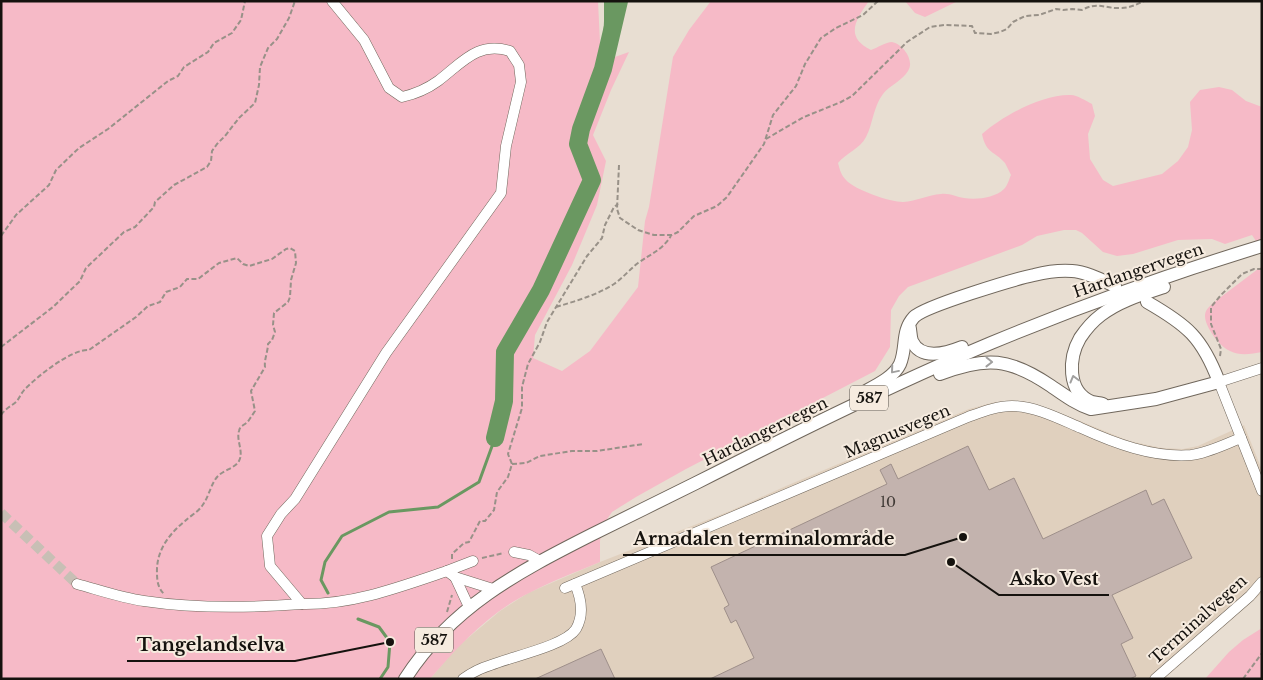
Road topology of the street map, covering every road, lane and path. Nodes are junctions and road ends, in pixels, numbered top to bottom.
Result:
1 (245, 1) edge
2 (295, 1) edge
3 (332, 1) edge
4 (878, 1) edge
5 (1144, 1) edge
6 (766, 139) junction
7 (619, 165) dead end
8 (618, 204) junction
9 (672, 235) junction
10 (1, 236) edge
11 (1262, 247) edge
12 (1262, 270) edge
13 (1115, 286) dead end
14 (1146, 302) dead end
15 (556, 308) junction
16 (1067, 313) junction
17 (909, 325) junction
18 (1, 347) edge
19 (1220, 356) dead end
20 (1262, 368) edge
21 (1219, 382) junction
22 (1110, 406) junction
23 (1, 414) edge
24 (797, 433) junction
25 (1241, 438) junction
26 (644, 444) dead end
27 (744, 459) junction
28 (512, 464) junction
29 (1262, 491) edge
30 (514, 552) joint
31 (473, 561) joint
32 (540, 562) junction
33 (451, 574) junction
34 (1262, 582) edge
35 (77, 584) tunnel mouth
36 (493, 589) junction
37 (167, 604) junction
38 (302, 604) junction
39 (469, 607) junction
40 (1262, 653) edge
41 (405, 679) edge
42 (463, 679) edge
43 (1155, 679) edge
44 (1243, 679) edge

1 - 10 path
2 - 18 path
3 - 38 lane
4 - 6 path
5 - 6 path
6 - 9 path
7 - 8 path
8 - 9 path
8 - 15 path
9 - 15 path
11 - 16 main road, Hardangervegen / 587
22 -> 11 main road, 587
12 - 19 path
13 - 17 main road
14 - 21 main road
15 - 28 path
16 - 17 main road, 587
16 - 24 main road, Hardangervegen / 587
17 -> 27 main road, 587
20 - 21 lane
21 - 22 main road, 587
21 - 25 lane
24 -> 22 main road, 587
23 - 37 path
24 - 27 main road, Hardangervegen / 587
25 - 29 lane
25 - 42 lane, Magnusvegen
26 - 28 path
27 - 32 main road, Hardangervegen / 587
28 - 33 path
30 - 31 path
30 - 32 lane
31 - 33 lane
32 - 36 main road, Hardangervegen / 587
33 - 36 lane
33 - 38 lane
33 - 39 lane
34 - 43 lane, Terminalvegen
35 - 37 lane
36 - 39 main road, Hardangervegen / 587
37 - 38 lane
39 - 41 main road, Hardangervegen / 587
40 - 44 path

